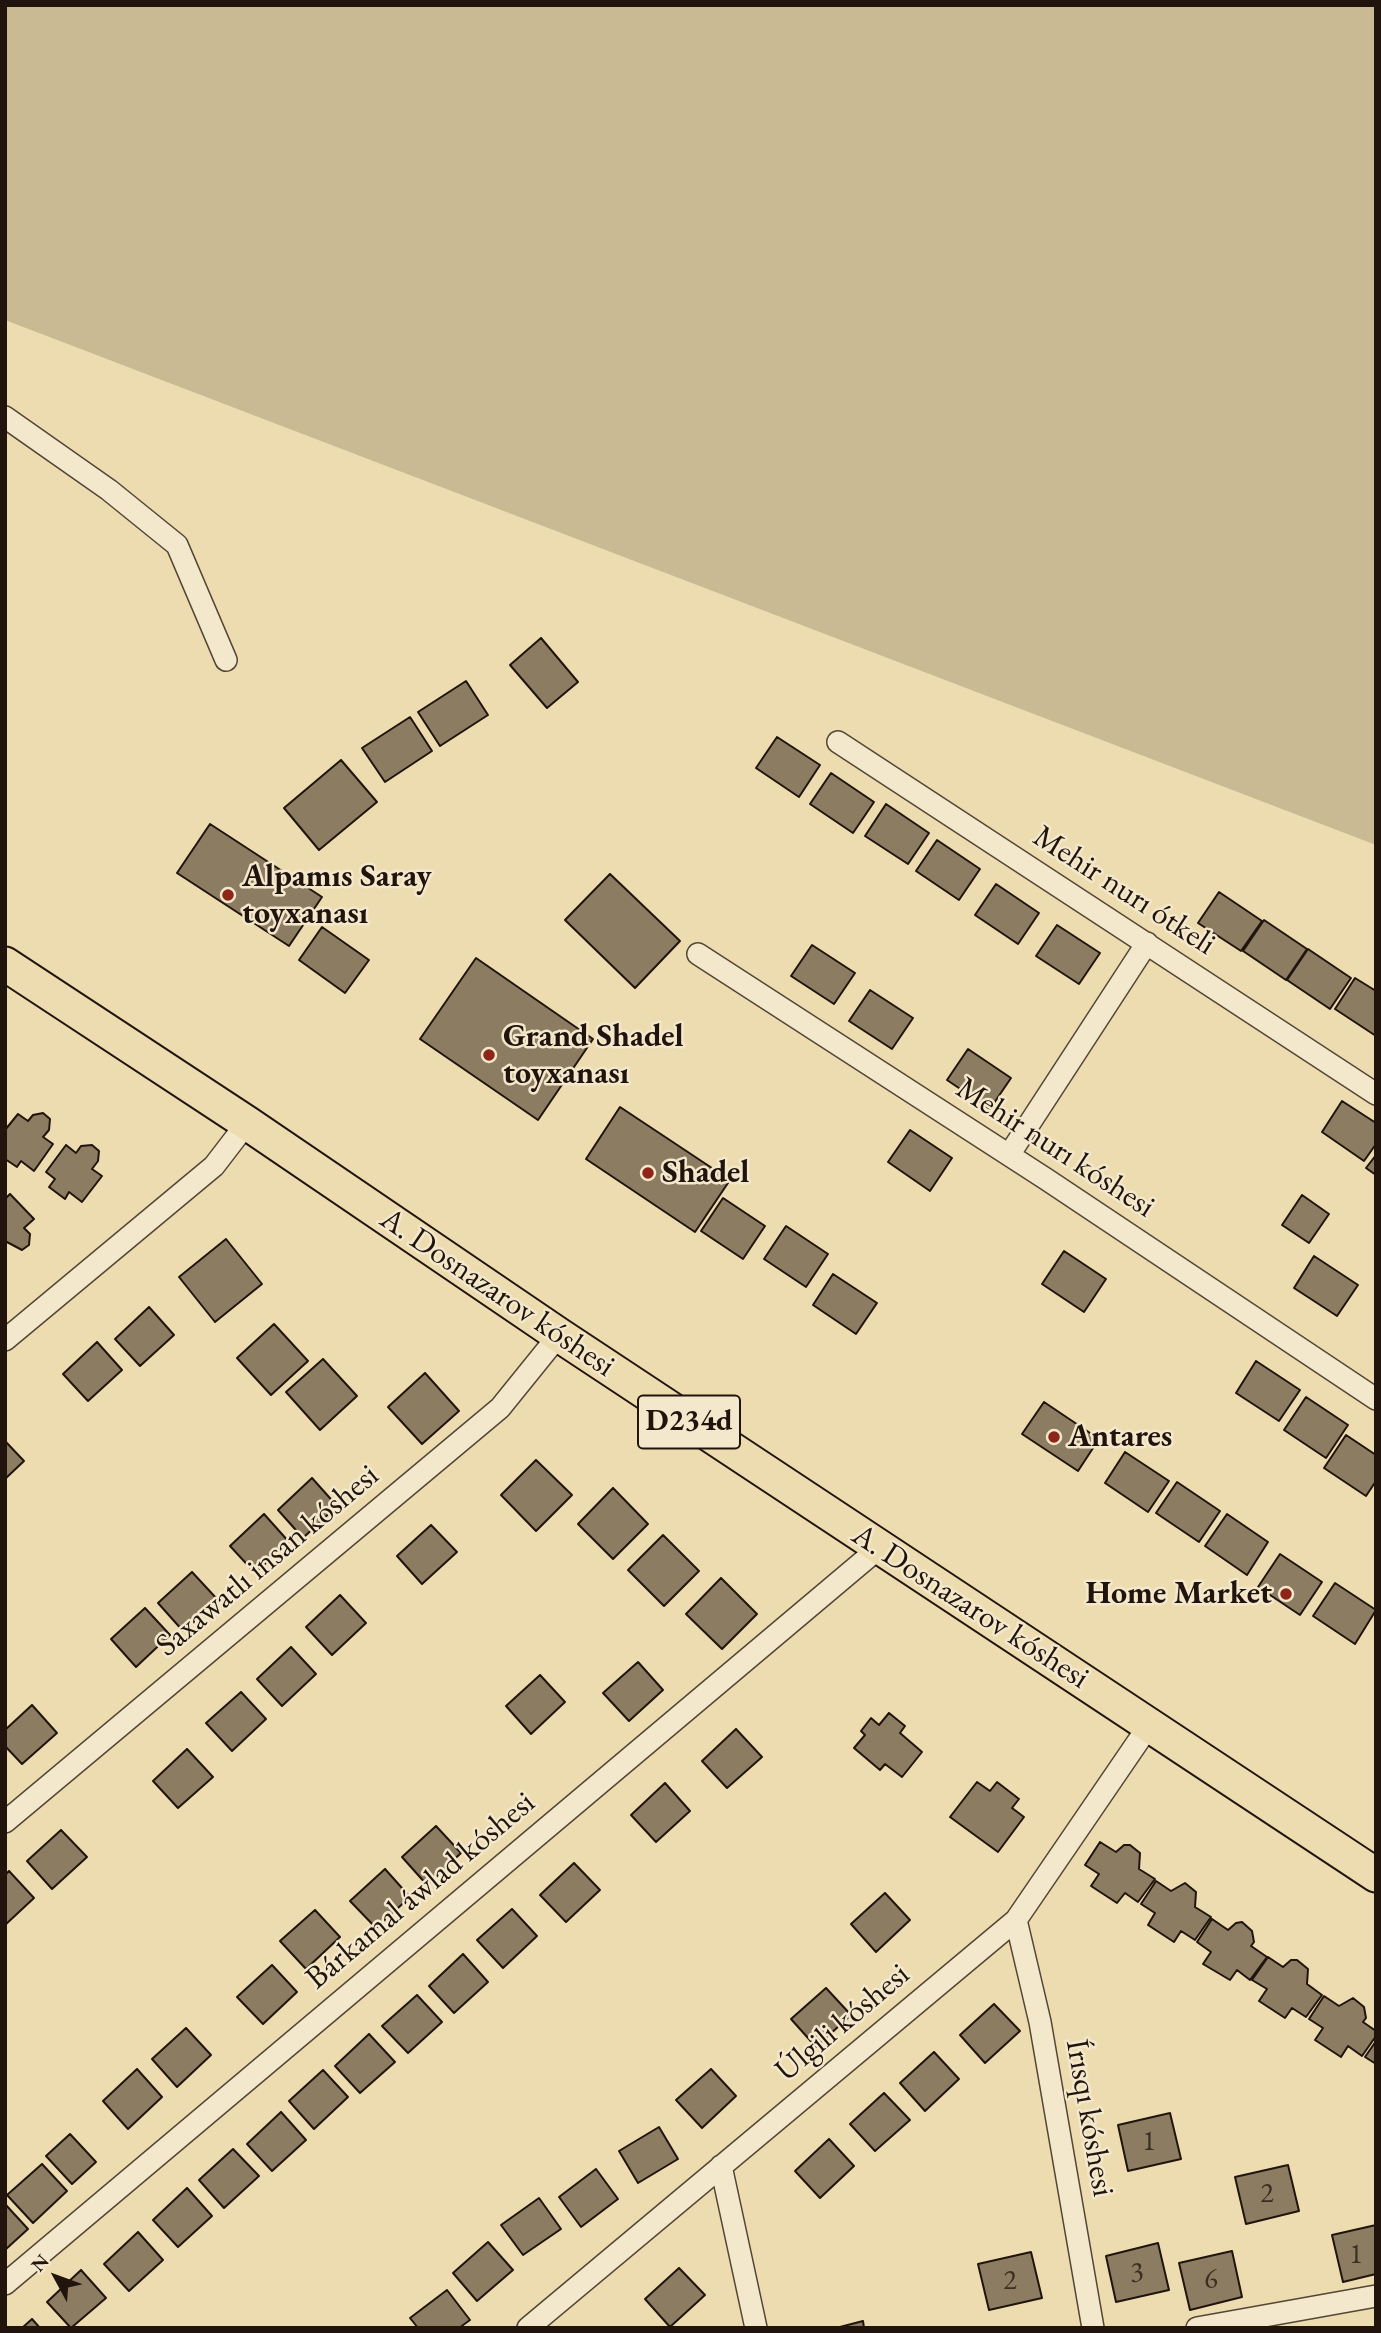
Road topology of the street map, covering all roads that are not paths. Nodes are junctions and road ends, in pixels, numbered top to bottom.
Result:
1 (5, 417) edge
2 (226, 660) dead end
3 (838, 742) dead end
4 (1147, 943) junction
5 (698, 954) dead end
6 (5, 964) edge
7 (1376, 1094) edge
8 (247, 1123) junction
9 (1009, 1155) junction
10 (559, 1335) junction
11 (5, 1340) edge
12 (1376, 1399) edge
13 (879, 1548) junction
14 (1150, 1724) junction
15 (5, 1822) edge
16 (1376, 1875) edge
17 (1016, 1920) junction
18 (721, 2166) junction
19 (5, 2284) edge
20 (1376, 2296) edge
21 (528, 2328) edge
22 (755, 2328) edge
23 (1093, 2328) edge
24 (1197, 2328) edge

1 - 2 street
3 - 4 street, Mehir nurı ótkeli
4 - 7 street, Mehir nurı ótkeli
4 - 9 street
5 - 9 street, Mehir nurı kóshesi
6 - 8 main road, A. Dosnazarov kóshesi / D234d
8 - 10 main road, A. Dosnazarov kóshesi / D234d
8 - 11 street
9 - 12 street, Mehir nurı kóshesi
10 - 13 main road, A. Dosnazarov kóshesi / D234d
10 - 15 street, Saxawatlı insan kóshesi
13 - 14 main road, A. Dosnazarov kóshesi / D234d
13 - 19 street, Bárkamal áwlad kóshesi
14 - 16 main road, A. Dosnazarov kóshesi / D234d
14 - 17 street, Úlgili kóshesi
17 - 18 street, Úlgili kóshesi
17 - 23 street, Írısqı kóshesi
18 - 21 street, Úlgili kóshesi
18 - 22 street
20 - 24 street

